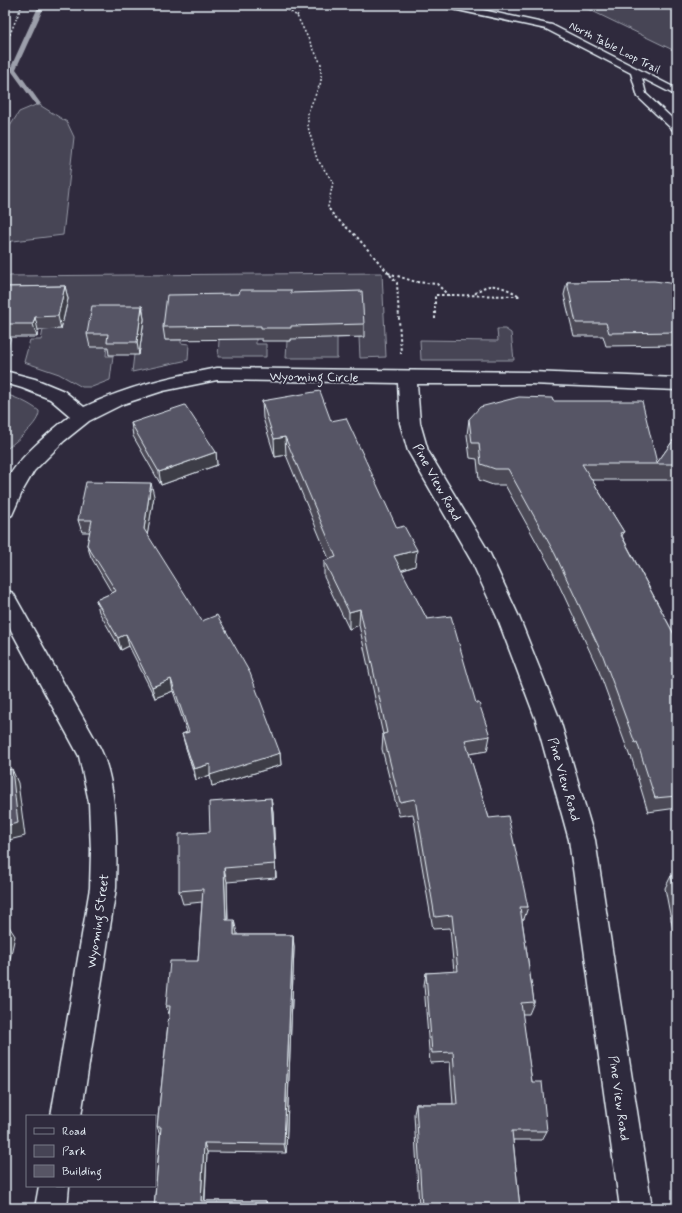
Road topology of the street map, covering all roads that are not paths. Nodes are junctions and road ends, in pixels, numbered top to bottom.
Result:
1 (448, 5) edge
2 (636, 71) junction
3 (677, 93) edge
4 (677, 128) edge
5 (5, 377) edge
6 (407, 377) junction
7 (677, 384) edge
8 (82, 416) junction
9 (5, 510) edge
10 (5, 602) edge
11 (66, 1115) edge
12 (54, 1187) edge
13 (51, 1208) edge
14 (636, 1208) edge

1 - 2 lane, North Table Loop Trail
2 - 3 lane, North Table Loop Trail
2 - 4 lane
5 - 8 street
6 - 7 street, Wyoming Circle
6 - 8 street, Wyoming Circle
6 - 14 street, Pine View Road
8 - 9 street, Wyoming Circle
10 - 11 street, Wyoming Street
12 - 13 street

